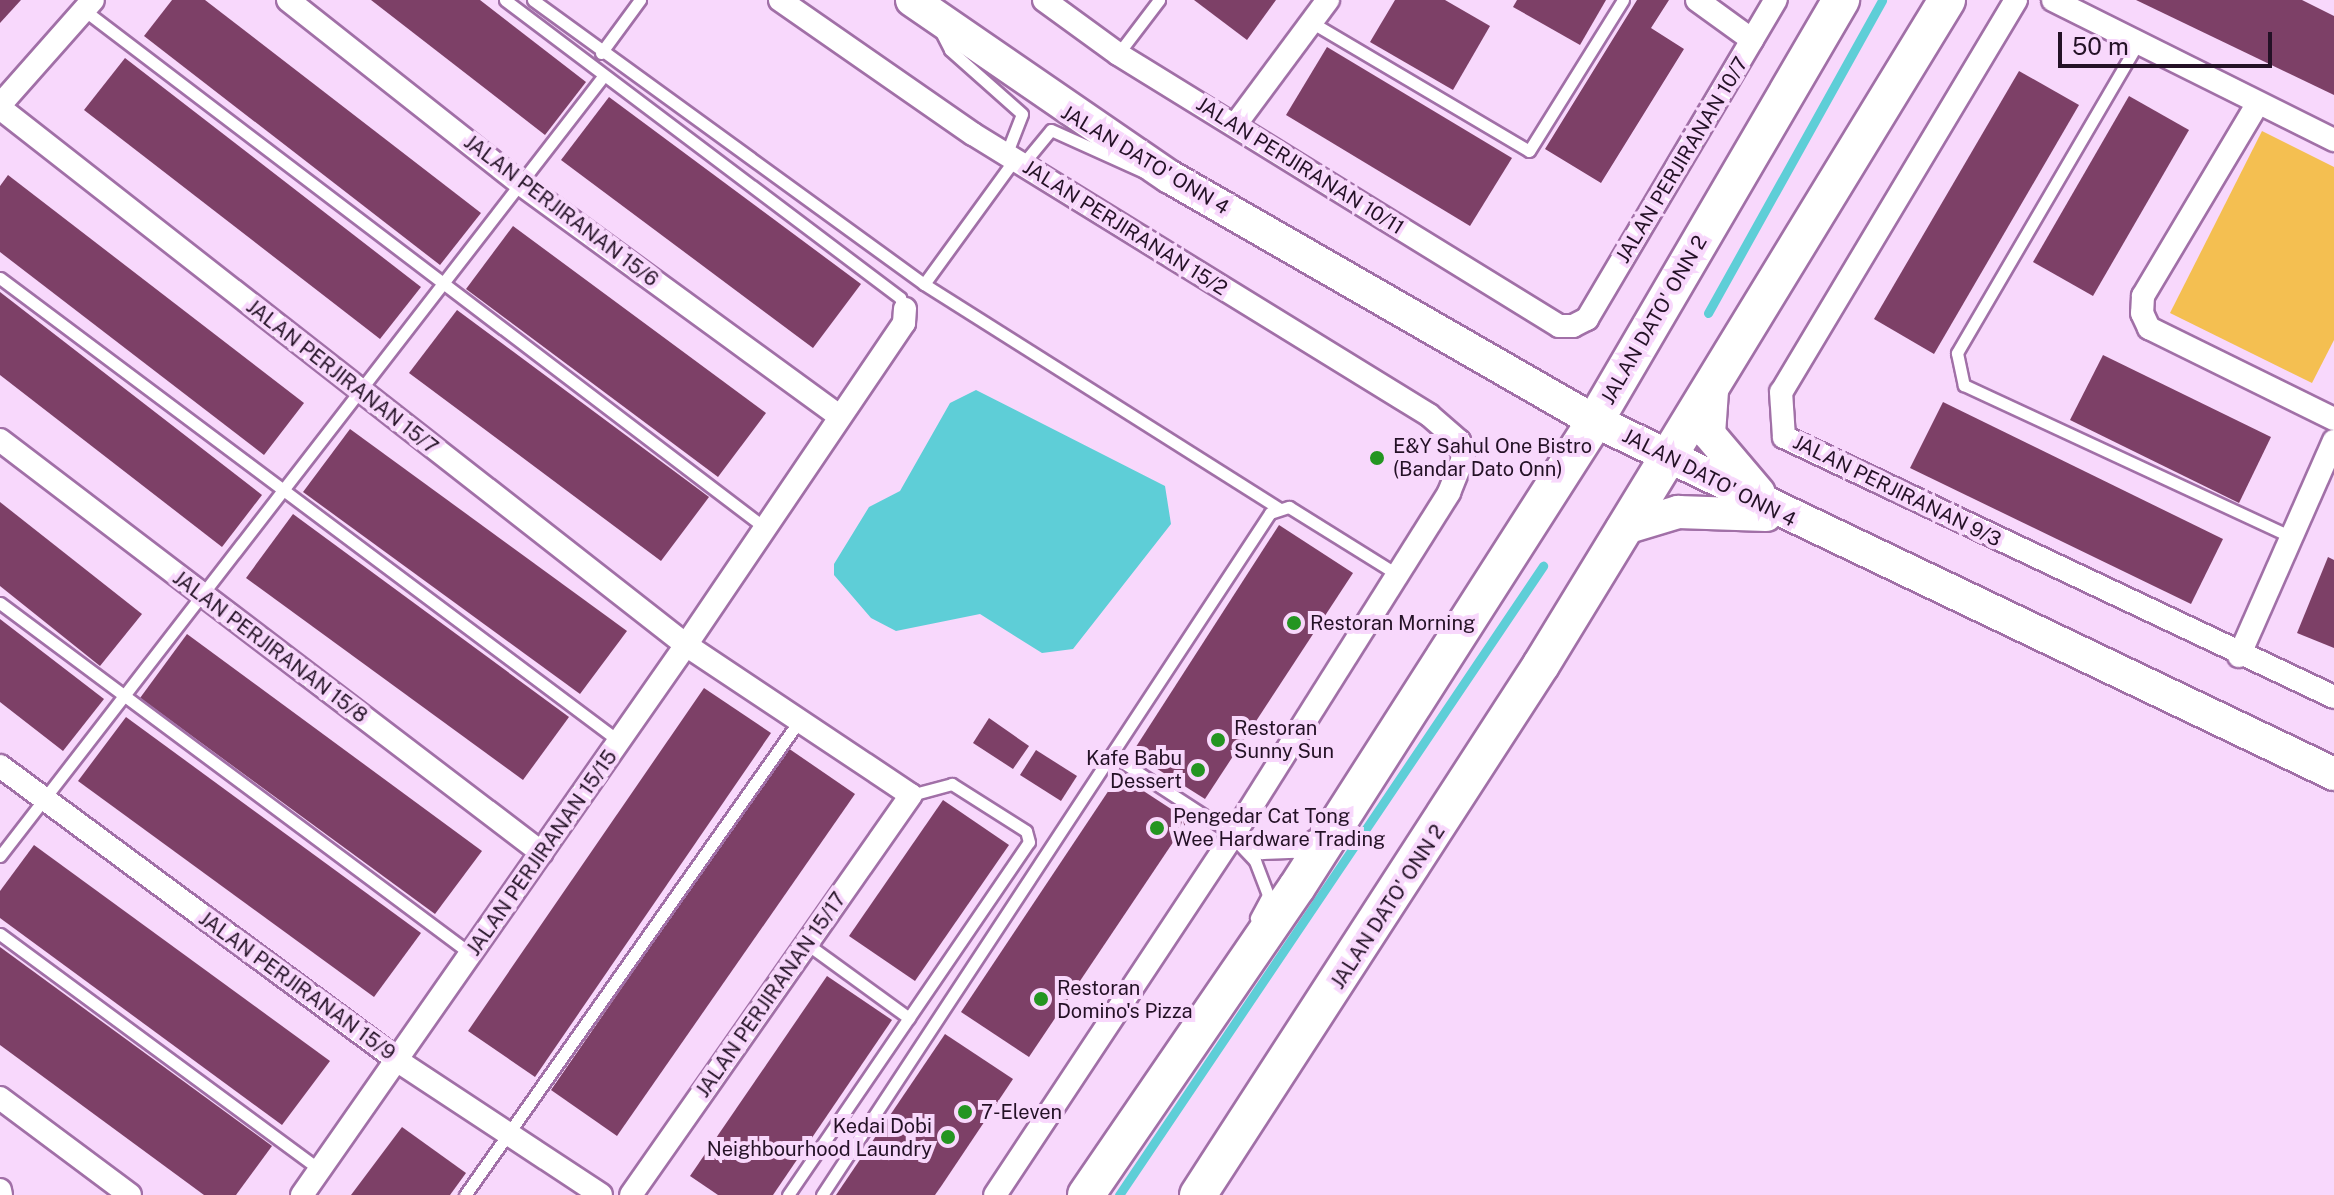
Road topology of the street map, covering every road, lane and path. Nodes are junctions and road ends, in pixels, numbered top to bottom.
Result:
1 (288, 0) edge
2 (505, 0) edge
3 (533, 0) edge
4 (640, 0) edge
5 (780, 0) edge
6 (1044, 0) edge
7 (1159, 0) edge
8 (1328, 0) edge
9 (1623, 0) edge
10 (1697, 0) edge
11 (1776, 0) edge
12 (1841, 0) edge
13 (1947, 0) edge
14 (2016, 0) edge
15 (2053, 0) edge
16 (89, 5) edge
17 (924, 9) edge
18 (1311, 22) junction
19 (1752, 40) junction
20 (2138, 43) junction
21 (601, 53) junction
22 (1118, 54) junction
23 (604, 75) junction
24 (2258, 103) junction
25 (0, 107) edge
26 (1235, 125) junction
27 (2334, 140) edge
28 (1014, 160) junction
29 (1170, 177) junction
30 (521, 184) junction
31 (0, 278) edge
32 (443, 283) junction
33 (924, 284) junction
34 (905, 309) joint
35 (1559, 326) joint
36 (358, 390) junction
37 (1712, 391) junction
38 (839, 416) junction
39 (2334, 419) edge
40 (1595, 421) junction
41 (0, 440) edge
42 (2334, 441) edge
43 (1667, 458) junction
44 (280, 494) junction
45 (1279, 508) junction
46 (1785, 517) junction
47 (764, 527) junction
48 (1622, 529) junction
49 (2289, 536) junction
50 (1395, 573) junction
51 (201, 595) junction
52 (0, 603) edge
53 (686, 645) junction
54 (2239, 656) junction
55 (2334, 697) edge
56 (122, 699) junction
57 (799, 721) junction
58 (619, 741) junction
59 (1113, 756) junction
60 (0, 766) edge
61 (2334, 774) edge
62 (911, 795) junction
63 (43, 800) junction
64 (1349, 806) junction
65 (1232, 837) junction
66 (542, 853) junction
67 (0, 856) edge
68 (0, 934) edge
69 (807, 944) junction
70 (472, 955) junction
71 (1244, 964) junction
72 (909, 1018) junction
73 (398, 1061) junction
74 (0, 1098) edge
75 (510, 1134) junction
76 (320, 1170) junction
77 (130, 1195) edge
78 (302, 1195) edge
79 (465, 1195) edge
80 (601, 1195) edge
81 (631, 1195) edge
82 (788, 1195) edge
83 (822, 1195) edge
84 (995, 1195) edge
85 (1086, 1195) edge
86 (1198, 1195) edge

1 - 30 street, JALAN PERJIRANAN 15/6
2 - 23 lane
3 - 21 lane
4 - 21 lane
5 - 28 street, JALAN PERJIRANAN 15/2
6 - 22 street, JALAN PERJIRANAN 10/11
7 - 22 lane
8 - 18 street
9 - 18 lane
10 - 19 street
11 - 19 street, JALAN PERJIRANAN 10/7
12 - 40 main road, JALAN DATO' ONN 2
13 - 37 main road, JALAN DATO' ONN 2
14 - 54 street, JALAN PERJIRANAN 9/3
15 - 20 street
16 - 25 street
16 - 32 lane
17 - 28 lane
17 - 29 main road, JALAN DATO' ONN 4
18 - 26 street
19 - 35 street, JALAN PERJIRANAN 10/7
20 - 24 street
20 - 49 lane
21 - 33 lane
22 - 26 street, JALAN PERJIRANAN 10/11
23 - 30 lane
23 - 34 lane
24 - 27 street
24 - 39 street
25 - 36 street, JALAN PERJIRANAN 15/7
26 - 35 street, JALAN PERJIRANAN 10/11
28 - 29 lane
28 - 33 lane
28 - 50 street, JALAN PERJIRANAN 15/2
29 - 40 main road, JALAN DATO' ONN 4
30 - 32 lane
30 - 38 street, JALAN PERJIRANAN 15/6
31 - 44 lane
32 - 36 lane
32 - 47 lane
33 - 45 lane
34 - 38 street, JALAN PERJIRANAN 15/15
36 - 44 lane
36 - 53 street, JALAN PERJIRANAN 15/7
37 - 43 main road, JALAN DATO' ONN 2
37 - 46 main road
38 - 47 street, JALAN PERJIRANAN 15/15
40 - 43 main road, JALAN DATO' ONN 4
40 - 64 main road, JALAN DATO' ONN 2
41 - 51 street, JALAN PERJIRANAN 15/8
42 - 49 street
43 - 46 main road, JALAN DATO' ONN 4
43 - 48 main road, JALAN DATO' ONN 2
44 - 51 lane
44 - 58 lane
45 - 50 lane
45 - 59 lane
46 - 48 main road
46 - 61 main road, JALAN DATO' ONN 4
47 - 53 street, JALAN PERJIRANAN 15/15
48 - 86 main road, JALAN DATO' ONN 2
49 - 54 street
50 - 65 street
51 - 56 lane
51 - 66 street, JALAN PERJIRANAN 15/8
52 - 56 lane
53 - 57 street, JALAN PERJIRANAN 15/7
53 - 58 street, JALAN PERJIRANAN 15/15
54 - 55 street, JALAN PERJIRANAN 9/3
56 - 63 lane
56 - 70 lane
57 - 62 street, JALAN PERJIRANAN 15/7
57 - 75 lane
58 - 66 street, JALAN PERJIRANAN 15/15
59 - 65 lane
59 - 83 lane
60 - 63 street, JALAN PERJIRANAN 15/9
62 - 69 street, JALAN PERJIRANAN 15/17
62 - 72 lane
63 - 67 lane
63 - 73 street, JALAN PERJIRANAN 15/9
64 - 65 lane
64 - 71 main road, JALAN DATO' ONN 2
65 - 71 lane
65 - 84 street
66 - 70 street, JALAN PERJIRANAN 15/15
68 - 76 lane
69 - 72 lane
69 - 81 street, JALAN PERJIRANAN 15/17
70 - 73 street, JALAN PERJIRANAN 15/15
71 - 85 main road, JALAN DATO' ONN 2
72 - 82 lane
73 - 75 street, JALAN PERJIRANAN 15/9
73 - 76 street, JALAN PERJIRANAN 15/15
74 - 77 street
75 - 79 lane
75 - 80 street, JALAN PERJIRANAN 15/9
76 - 78 street, JALAN PERJIRANAN 15/15

